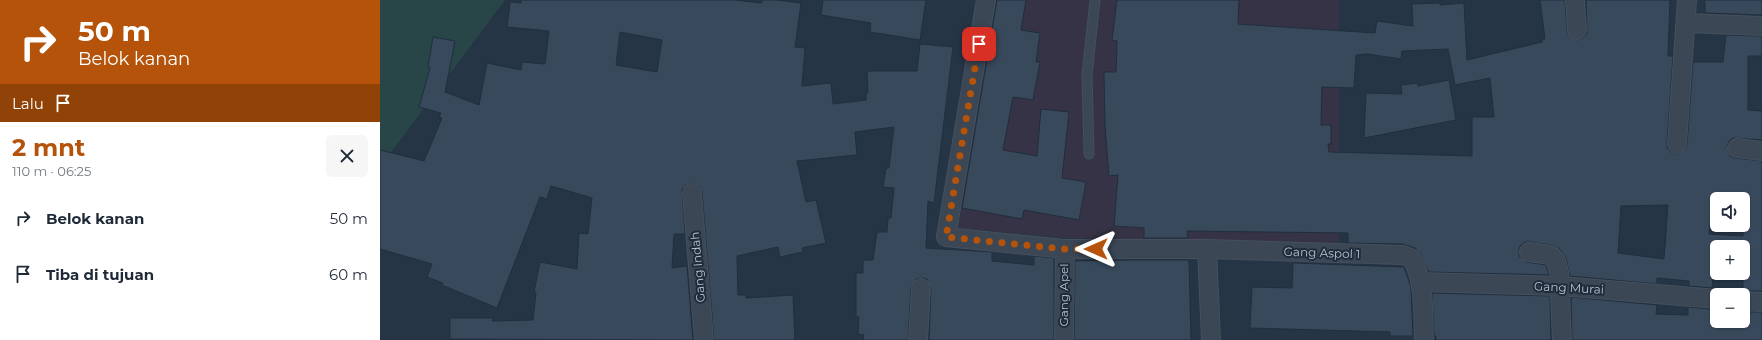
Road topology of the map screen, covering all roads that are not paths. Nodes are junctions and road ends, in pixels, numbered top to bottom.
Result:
1 (986, 0) edge
2 (1095, 0) edge
3 (1575, 0) edge
4 (1687, 0) edge
5 (1686, 23) junction
6 (1762, 26) edge
7 (1577, 30) dead end
8 (1677, 144) dead end
9 (1737, 148) dead end
10 (1762, 151) edge
11 (1088, 154) dead end
12 (692, 193) dead end
13 (1064, 249) junction
14 (1207, 249) junction
15 (1529, 252) dead end
16 (1420, 282) junction
17 (1560, 286) junction
18 (921, 288) dead end
19 (1710, 298) edge
20 (1750, 301) edge
21 (1762, 302) edge
22 (704, 340) edge
23 (918, 340) edge
24 (1064, 340) edge
25 (1211, 340) edge
26 (1424, 340) edge
27 (1562, 340) edge

1 - 13 street, Gang Aspol 1
2 - 11 lane
3 - 7 street
4 - 5 street
5 - 6 street
5 - 8 street
9 - 10 street
12 - 22 street, Gang Indah
13 - 14 street, Gang Aspol 1
13 - 24 street, Gang Apel
14 - 16 street, Gang Aspol 1
14 - 25 street
15 - 17 street
16 - 17 street, Gang Murai
16 - 26 street, Gang Aspol 1
17 - 19 street, Gang Murai
17 - 27 street
18 - 23 street
20 - 21 street

